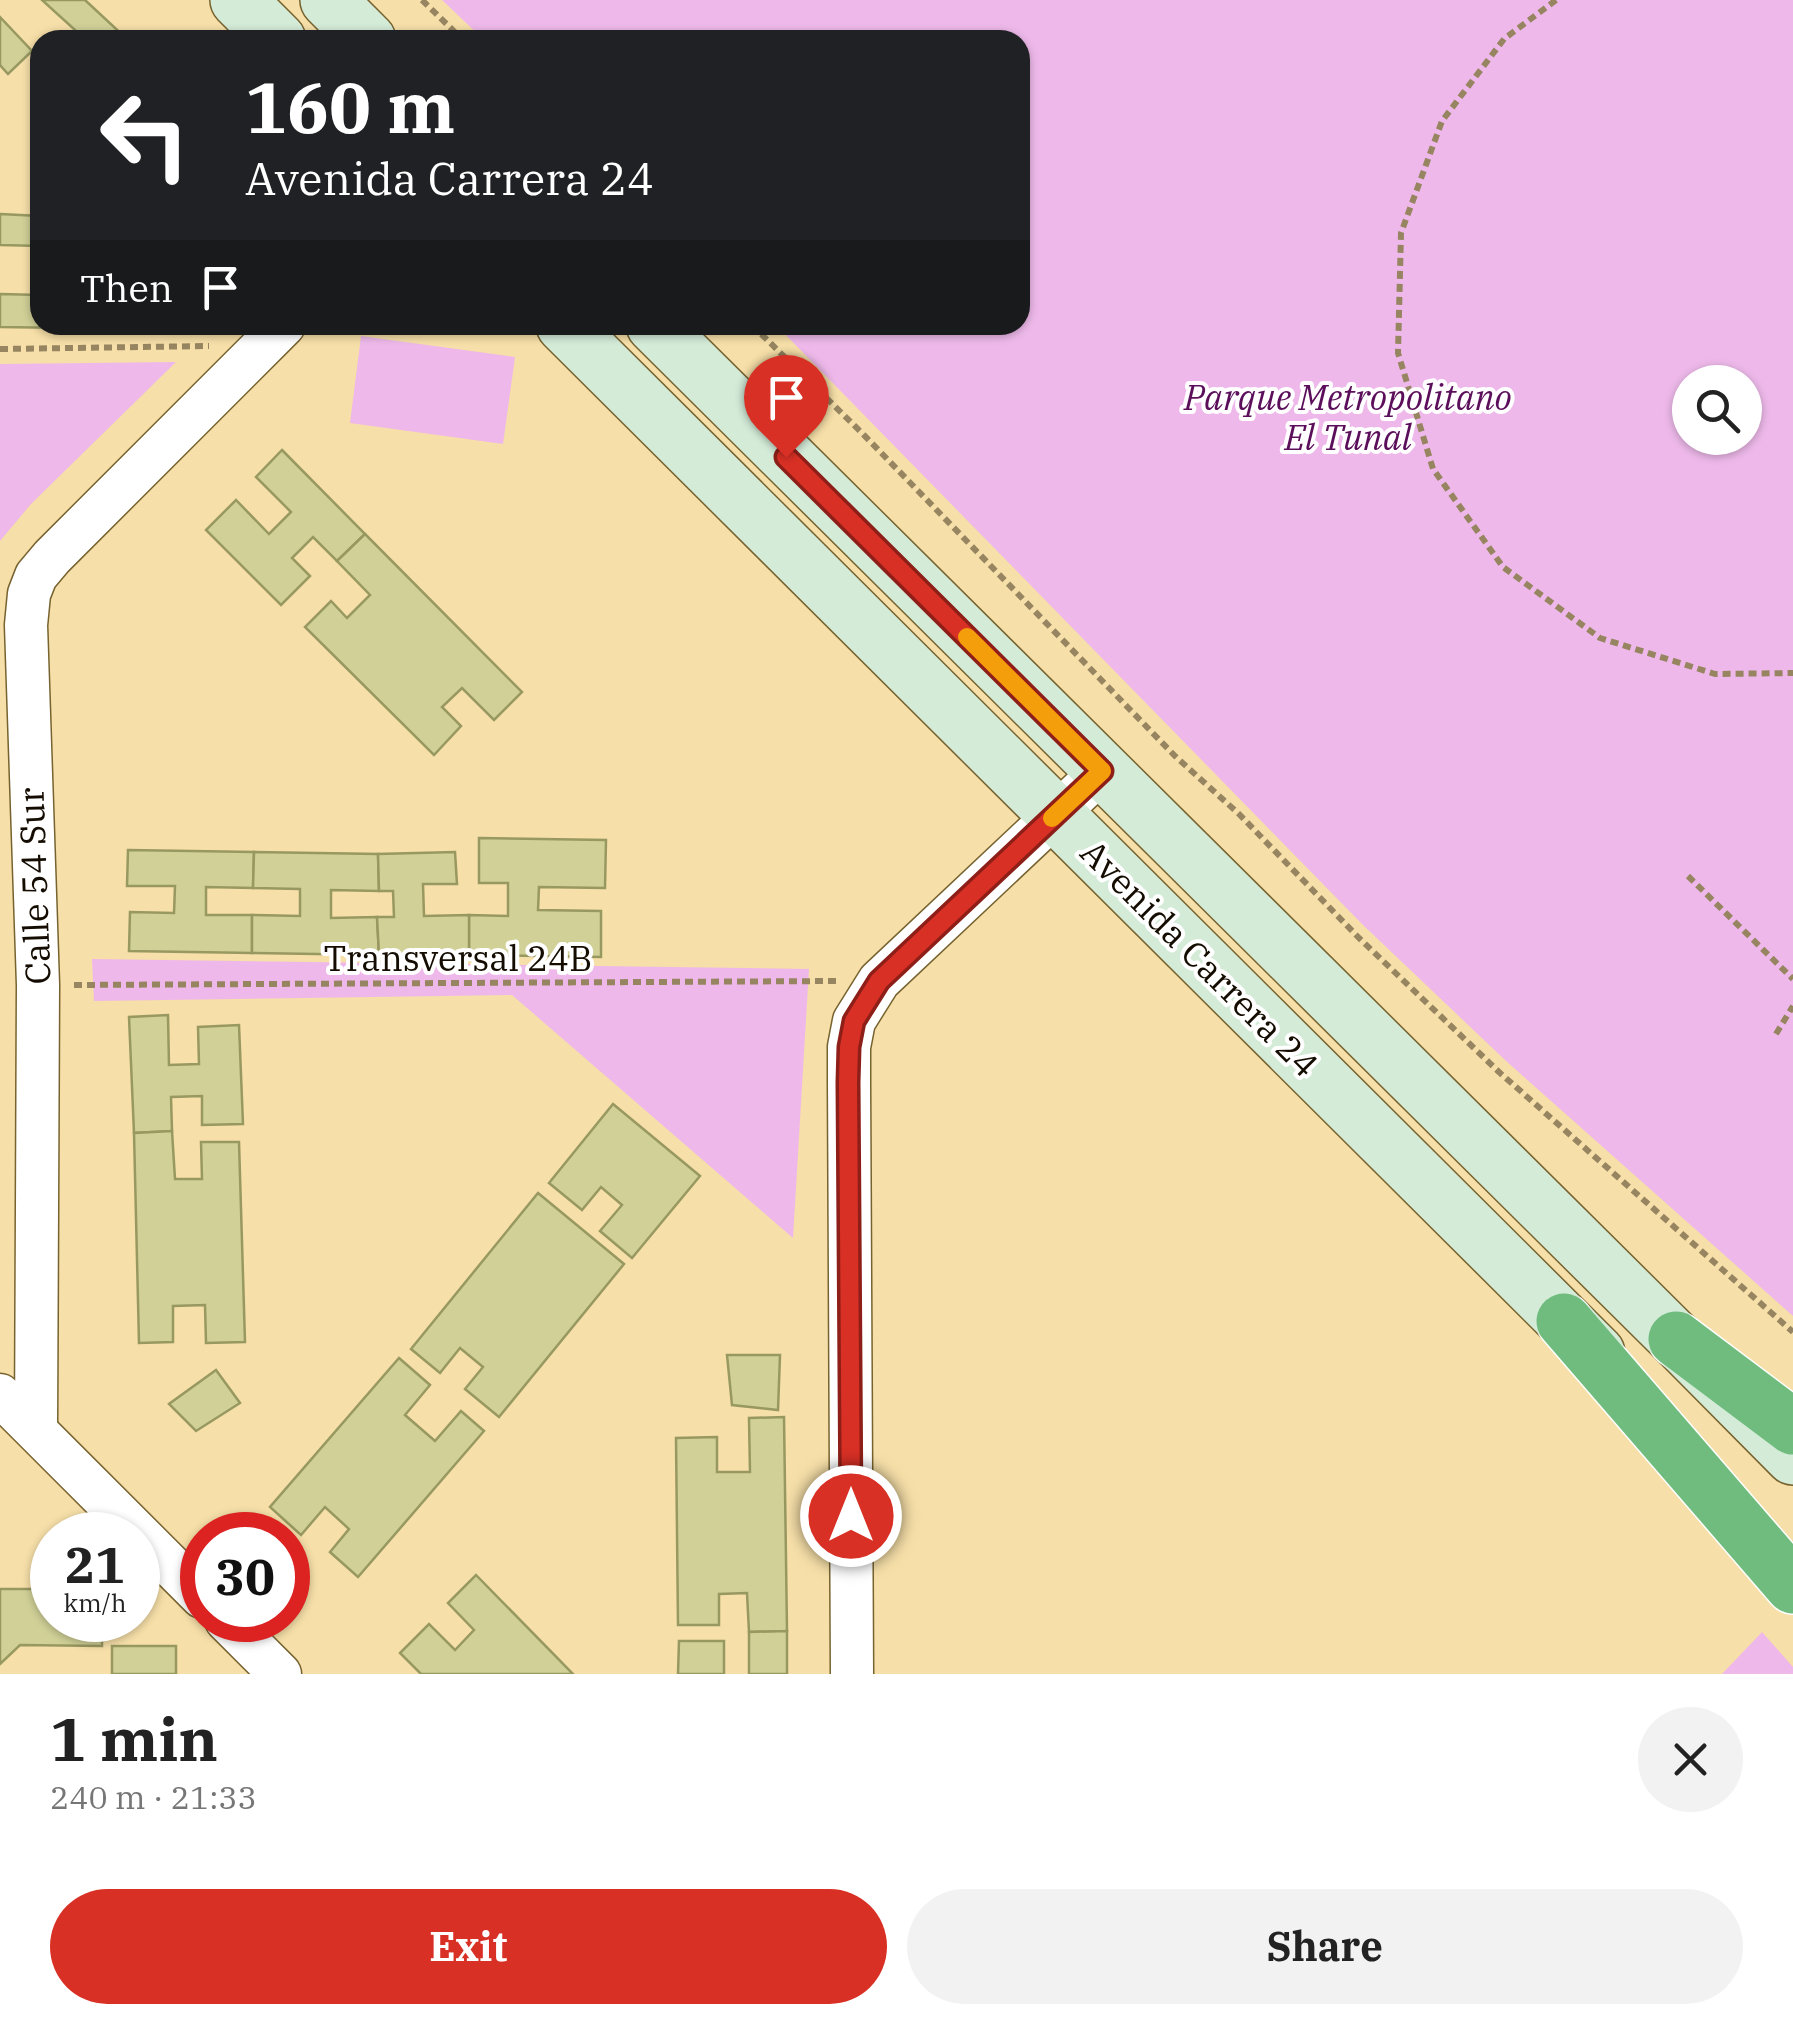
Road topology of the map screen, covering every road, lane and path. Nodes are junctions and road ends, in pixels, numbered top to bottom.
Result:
1 (238, 0) edge
2 (328, 0) edge
3 (422, 0) edge
4 (1556, 0) edge
5 (268, 30) edge
6 (358, 30) edge
7 (453, 30) edge
8 (274, 335) edge
9 (574, 335) edge
10 (664, 335) edge
11 (762, 335) edge
12 (0, 348) edge
13 (1793, 673) edge
14 (1102, 771) junction
15 (1056, 814) junction
16 (1688, 876) dead end
17 (1793, 979) edge
18 (879, 981) junction
19 (38, 985) junction
20 (1793, 1006) edge
21 (1776, 1034) dead end
22 (1564, 1320) junction
23 (1793, 1332) edge
24 (1676, 1339) junction
25 (0, 1394) edge
26 (1793, 1426) edge
27 (36, 1430) junction
28 (1793, 1457) edge
29 (1793, 1549) edge
30 (180, 1575) edge
31 (1793, 1586) edge
32 (248, 1642) edge
33 (280, 1674) edge
34 (852, 1674) edge

1 - 5 main road
2 - 6 main road
3 - 7 path
4 - 13 path
8 - 12 path
8 - 19 street, Calle 54 Sur
9 - 15 main road, Avenida Carrera 24
10 - 14 main road, Avenida Carrera 24
11 - 23 path
14 - 15 street
14 - 24 main road, Avenida Carrera 24
15 - 18 street
15 - 22 main road, Avenida Carrera 24
16 - 17 path
18 - 19 path, Transversal 24B
18 - 34 street
19 - 27 street, Calle 54 Sur
20 - 21 path
22 - 29 main road, Avenida Carrera 24
22 - 31 highway
24 - 26 highway
24 - 28 main road, Avenida Carrera 24
25 - 27 street
27 - 30 street
32 - 33 street

